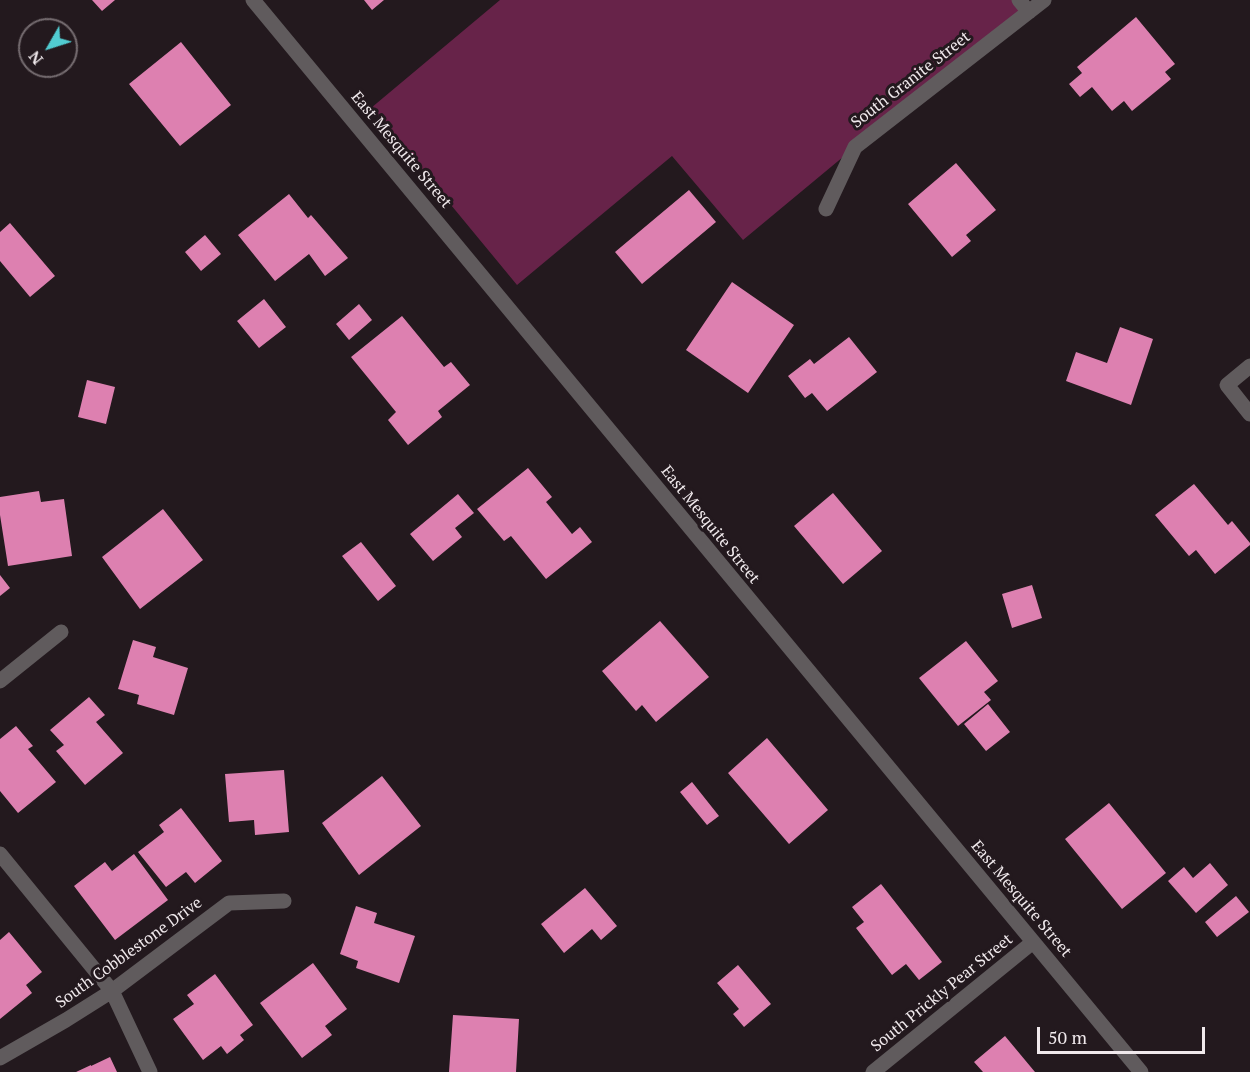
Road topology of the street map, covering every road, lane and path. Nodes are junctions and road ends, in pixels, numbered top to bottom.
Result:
1 (253, 0) edge
2 (1018, 0) edge
3 (1044, 0) edge
4 (1029, 12) junction
5 (826, 209) dead end
6 (1250, 366) edge
7 (1250, 414) edge
8 (61, 632) dead end
9 (0, 681) edge
10 (0, 854) edge
11 (284, 901) dead end
12 (1033, 942) junction
13 (112, 991) junction
14 (0, 1058) edge
15 (150, 1072) edge
16 (873, 1072) edge
17 (1142, 1072) edge

1 - 12 street, East Mesquite Street
2 - 4 street
3 - 4 street, South Granite Street
4 - 5 street, South Granite Street
6 - 7 street
8 - 9 street
10 - 13 street
11 - 13 street, South Cobblestone Drive
12 - 16 street, South Prickly Pear Street
12 - 17 street, East Mesquite Street
13 - 14 street, South Cobblestone Drive
13 - 15 street

